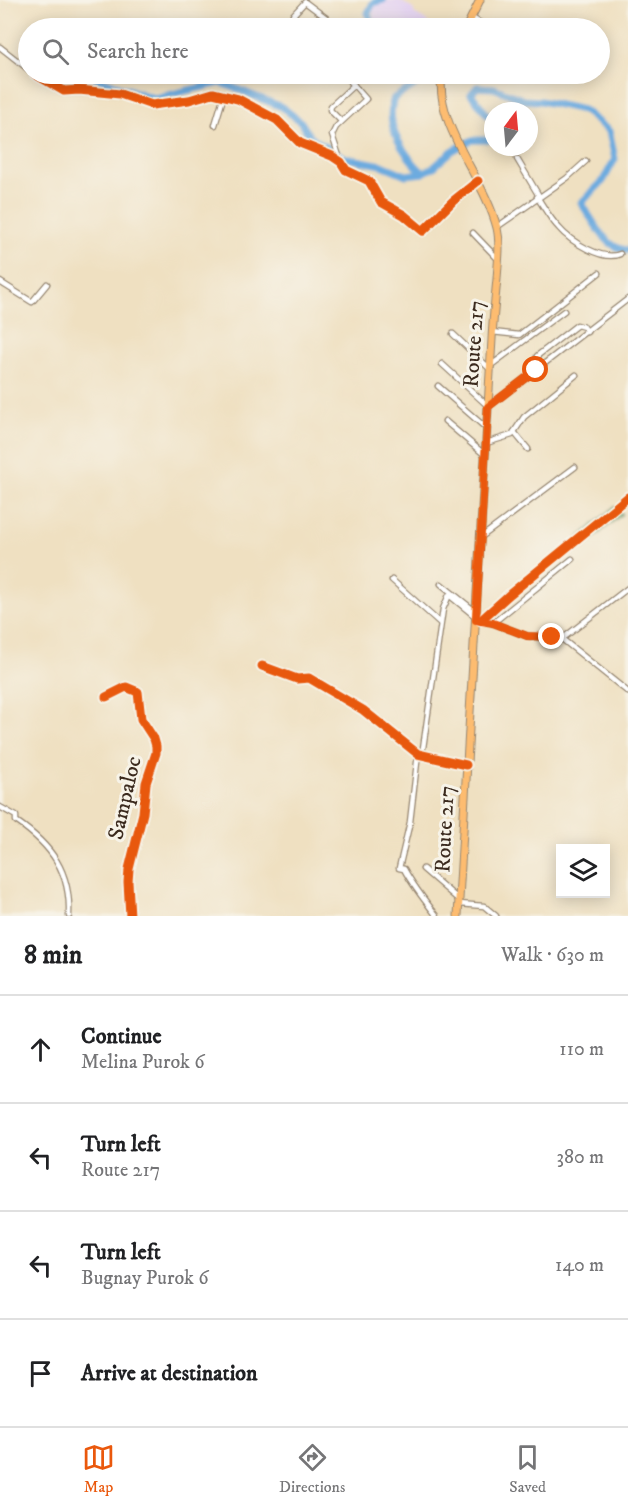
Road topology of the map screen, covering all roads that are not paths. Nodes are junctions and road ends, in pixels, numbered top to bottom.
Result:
1 (480, 0) edge
2 (296, 18) edge
3 (326, 18) edge
4 (472, 18) edge
5 (0, 48) edge
6 (18, 62) edge
7 (52, 84) edge
8 (354, 84) joint
9 (441, 84) edge
10 (224, 95) junction
11 (341, 122) junction
12 (215, 125) dead end
13 (517, 159) dead end
14 (586, 161) dead end
15 (341, 162) junction
16 (478, 182) junction
17 (538, 196) junction
18 (497, 227) junction
19 (473, 233) dead end
20 (620, 254) dead end
21 (498, 259) junction
22 (599, 273) dead end
23 (0, 282) edge
24 (47, 284) dead end
25 (628, 299) edge
26 (564, 311) dead end
27 (492, 332) junction
28 (587, 332) junction
29 (453, 334) dead end
30 (442, 364) dead end
31 (490, 368) junction
32 (539, 368) junction
33 (576, 375) dead end
34 (438, 386) dead end
35 (488, 406) junction
36 (445, 421) dead end
37 (487, 428) junction
38 (514, 432) junction
39 (486, 443) junction
40 (528, 449) dead end
41 (485, 455) junction
42 (575, 467) dead end
43 (628, 497) edge
44 (480, 538) junction
45 (572, 560) dead end
46 (392, 580) dead end
47 (441, 584) dead end
48 (628, 588) edge
49 (477, 617) junction
50 (440, 623) junction
51 (493, 623) junction
52 (562, 639) junction
53 (262, 666) dead end
54 (628, 692) edge
55 (106, 697) dead end
56 (420, 755) junction
57 (466, 765) junction
58 (0, 807) edge
59 (423, 869) dead end
60 (459, 902) junction
61 (69, 916) edge
62 (130, 916) edge
63 (437, 916) edge
64 (458, 916) edge
65 (496, 916) edge

1 - 4 main road
2 - 3 street
5 - 6 street
7 - 10 street
8 - 11 street
8 - 11 street
9 - 16 main road, Route 217
10 - 12 street
10 - 15 street
11 - 15 street
13 - 17 street
14 - 17 street
15 - 16 street
16 - 18 main road, Route 217
17 - 18 street
17 - 20 street
18 - 21 main road, Route 217
19 - 21 street
21 - 27 main road, Route 217
22 - 27 street
23 - 24 street
25 - 28 street
26 - 31 street
27 - 31 main road, Route 217
28 - 32 street
28 - 32 street
29 - 31 street
30 - 35 street
31 - 35 main road, Route 217
32 - 35 street
33 - 38 street
34 - 37 street
35 - 37 main road, Route 217
36 - 41 street
37 - 39 main road, Route 217
38 - 39 street
38 - 40 street
39 - 41 main road, Route 217
41 - 44 main road, Route 217
42 - 44 street
43 - 49 street
44 - 49 main road, Route 217
45 - 51 street
46 - 50 street
47 - 49 street
48 - 52 street
49 - 50 street
49 - 51 street
49 - 57 main road, Route 217
50 - 56 street
51 - 52 street
52 - 54 street
53 - 56 street
55 - 62 street, Sampaloc
56 - 57 street
56 - 63 street
57 - 60 main road, Route 217
58 - 61 street
59 - 60 street
60 - 64 main road, Route 217
60 - 65 street

